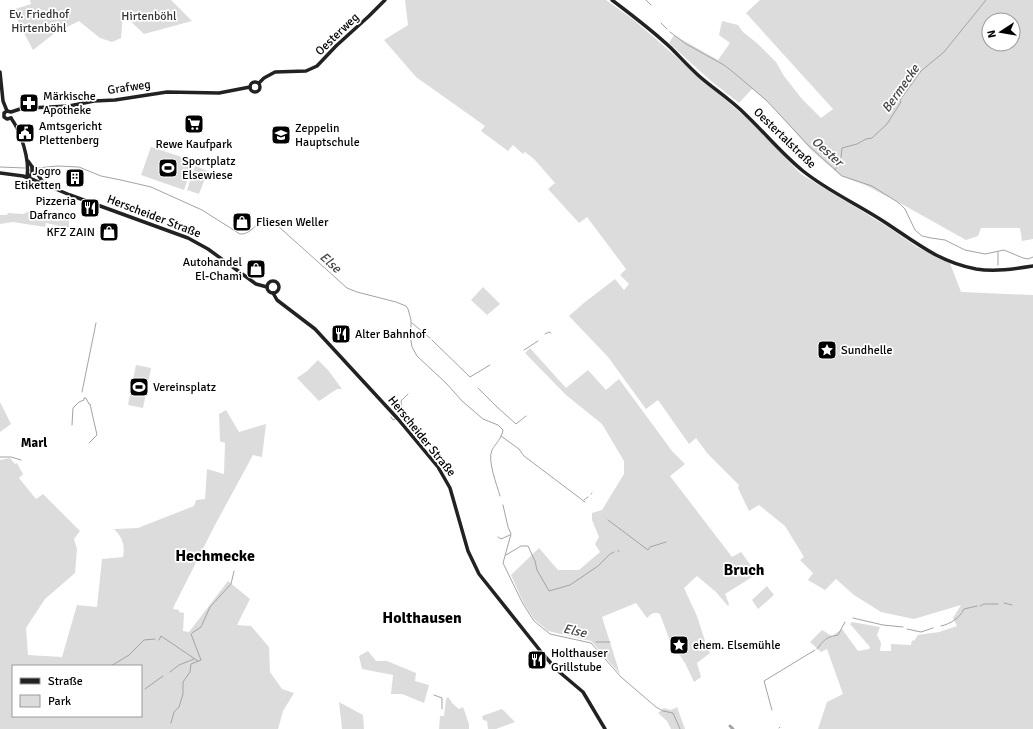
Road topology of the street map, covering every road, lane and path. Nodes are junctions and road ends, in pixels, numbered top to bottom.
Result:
1 (385, 0) edge
2 (612, 0) edge
3 (318, 65) joint
4 (0, 72) edge
5 (259, 83) junction
6 (250, 87) junction
7 (7, 111) junction
8 (11, 112) junction
9 (11, 118) junction
10 (27, 160) junction
11 (32, 168) junction
12 (0, 173) edge
13 (27, 177) junction
14 (44, 184) junction
15 (1033, 266) edge
16 (267, 287) junction
17 (273, 293) junction
18 (605, 729) edge

1 - 3 main road, Oesterweg
2 - 15 main road, Oestertalstraße
3 - 5 main road, Grafweg
4 - 7 main road
5 - 6 main road, Grafweg
5 - 6 main road, Grafweg
6 - 8 main road, Grafweg
7 - 8 main road, Grafweg
7 - 9 main road
8 - 9 main road
9 - 10 main road
10 - 11 main road
10 - 13 main road
11 - 13 main road
11 - 14 main road
12 - 13 main road, Herscheider Straße
13 - 14 main road, Herscheider Straße
14 - 16 main road, Herscheider Straße
16 - 17 main road, Herscheider Straße
16 - 17 main road, Herscheider Straße
17 - 18 main road, Herscheider Straße

